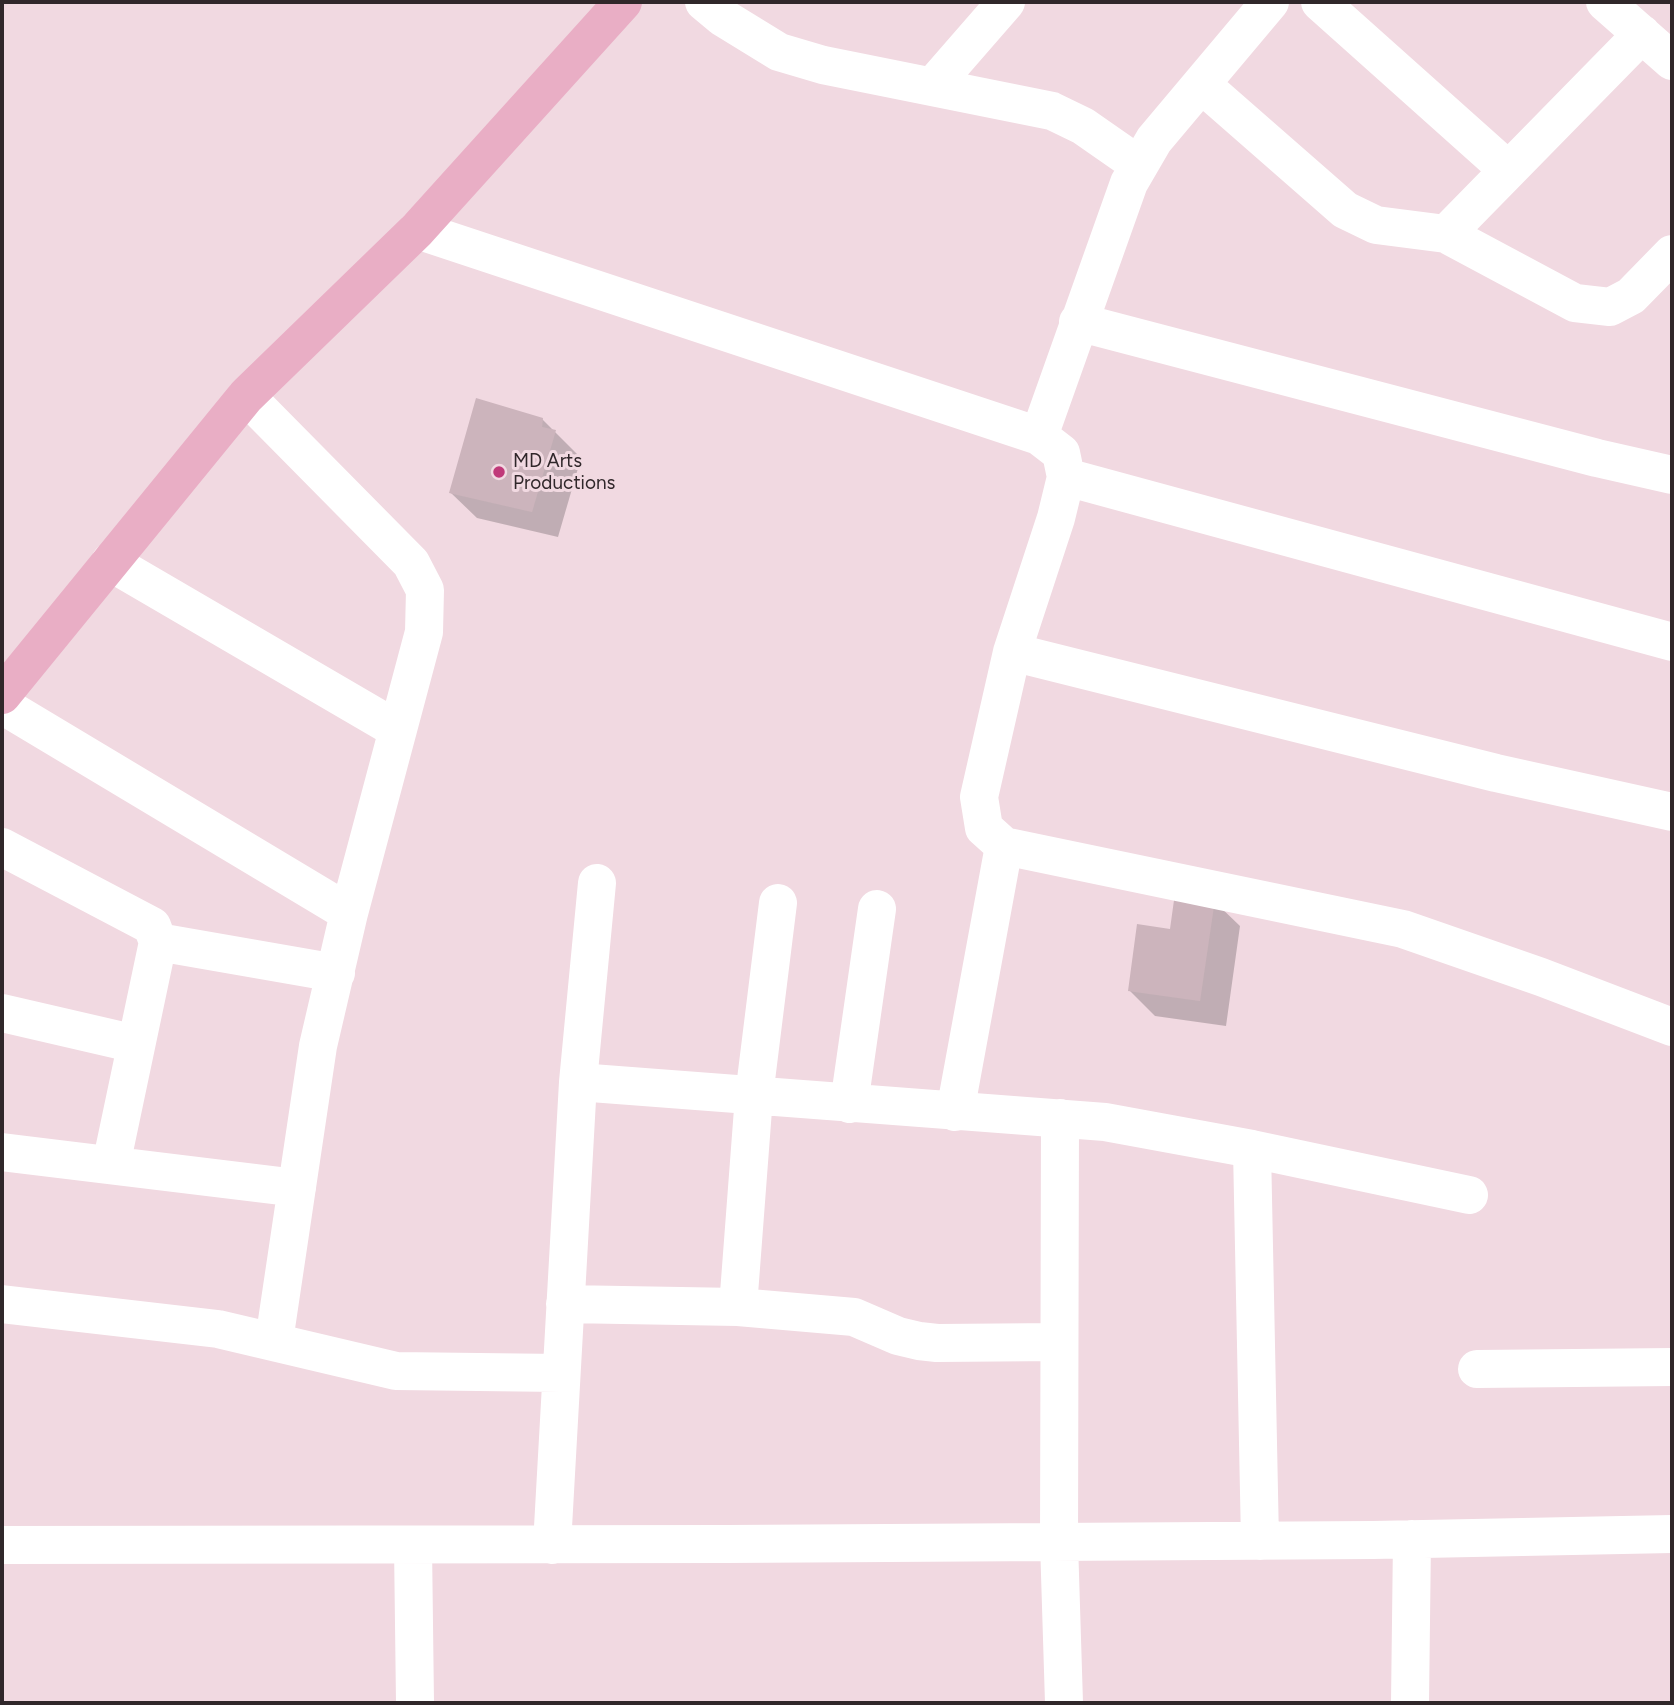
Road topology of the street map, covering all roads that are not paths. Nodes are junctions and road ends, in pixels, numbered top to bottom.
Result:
1 (623, 2) edge
2 (704, 2) edge
3 (1006, 2) edge
4 (1270, 2) edge
5 (1320, 2) edge
6 (1605, 2) edge
7 (1642, 34) junction
8 (1672, 61) edge
9 (1201, 84) junction
10 (932, 88) junction
11 (1139, 165) junction
12 (1508, 170) junction
13 (417, 229) junction
14 (1446, 234) junction
15 (1672, 254) edge
16 (1078, 322) junction
17 (246, 396) junction
18 (1039, 436) junction
19 (1672, 475) edge
20 (1066, 477) junction
21 (110, 562) junction
22 (1672, 642) edge
23 (1012, 652) junction
24 (2, 695) edge
25 (2, 705) edge
26 (398, 730) junction
27 (1672, 813) edge
28 (1004, 846) junction
29 (2, 847) edge
30 (597, 883) dead end
31 (778, 903) dead end
32 (877, 909) dead end
33 (349, 913) junction
34 (158, 942) junction
35 (335, 973) junction
36 (2, 1013) edge
37 (1672, 1027) edge
38 (136, 1044) junction
39 (578, 1082) junction
40 (754, 1096) junction
41 (849, 1104) junction
42 (955, 1112) junction
43 (1060, 1118) junction
44 (1252, 1149) junction
45 (2, 1152) edge
46 (111, 1165) junction
47 (297, 1188) junction
48 (1469, 1195) dead end
49 (2, 1304) edge
50 (565, 1304) junction
51 (738, 1307) junction
52 (274, 1340) junction
53 (1059, 1342) junction
54 (1672, 1367) edge
55 (1477, 1369) dead end
56 (561, 1373) junction
57 (1672, 1534) edge
58 (1412, 1539) junction
59 (1260, 1541) junction
60 (1059, 1542) junction
61 (2, 1545) edge
62 (413, 1545) junction
63 (552, 1545) junction
64 (415, 1703) edge
65 (1064, 1703) edge
66 (1410, 1703) edge

1 - 13 main road
2 - 10 street
3 - 10 street
4 - 9 street
5 - 12 street
6 - 7 street
7 - 8 street
7 - 12 street
9 - 11 street
9 - 14 street
10 - 11 street
11 - 16 street
12 - 14 street
13 - 17 main road
13 - 18 street
14 - 15 street
16 - 18 street
16 - 19 street
17 - 21 main road
17 - 26 street
18 - 20 street
20 - 22 street
20 - 23 street
21 - 24 main road
21 - 26 street
23 - 27 street
23 - 28 street
25 - 33 street
26 - 33 street
28 - 37 street
28 - 42 street
29 - 34 street
30 - 39 street
31 - 40 street
32 - 41 street
33 - 35 street
34 - 35 street
34 - 38 street
35 - 47 street
36 - 38 street
38 - 46 street
39 - 40 street
39 - 50 street
40 - 41 street
40 - 51 street
41 - 42 street
42 - 43 street
43 - 44 street
43 - 53 street
44 - 48 street
44 - 59 street
45 - 46 street
46 - 47 street
47 - 52 street
49 - 52 street
50 - 51 street
50 - 56 street
51 - 53 street
52 - 56 street
53 - 60 street
54 - 55 street
56 - 63 street
57 - 58 street
58 - 59 street
58 - 66 street
59 - 60 street
60 - 63 street
60 - 65 street
61 - 62 street
62 - 63 street
62 - 64 street

